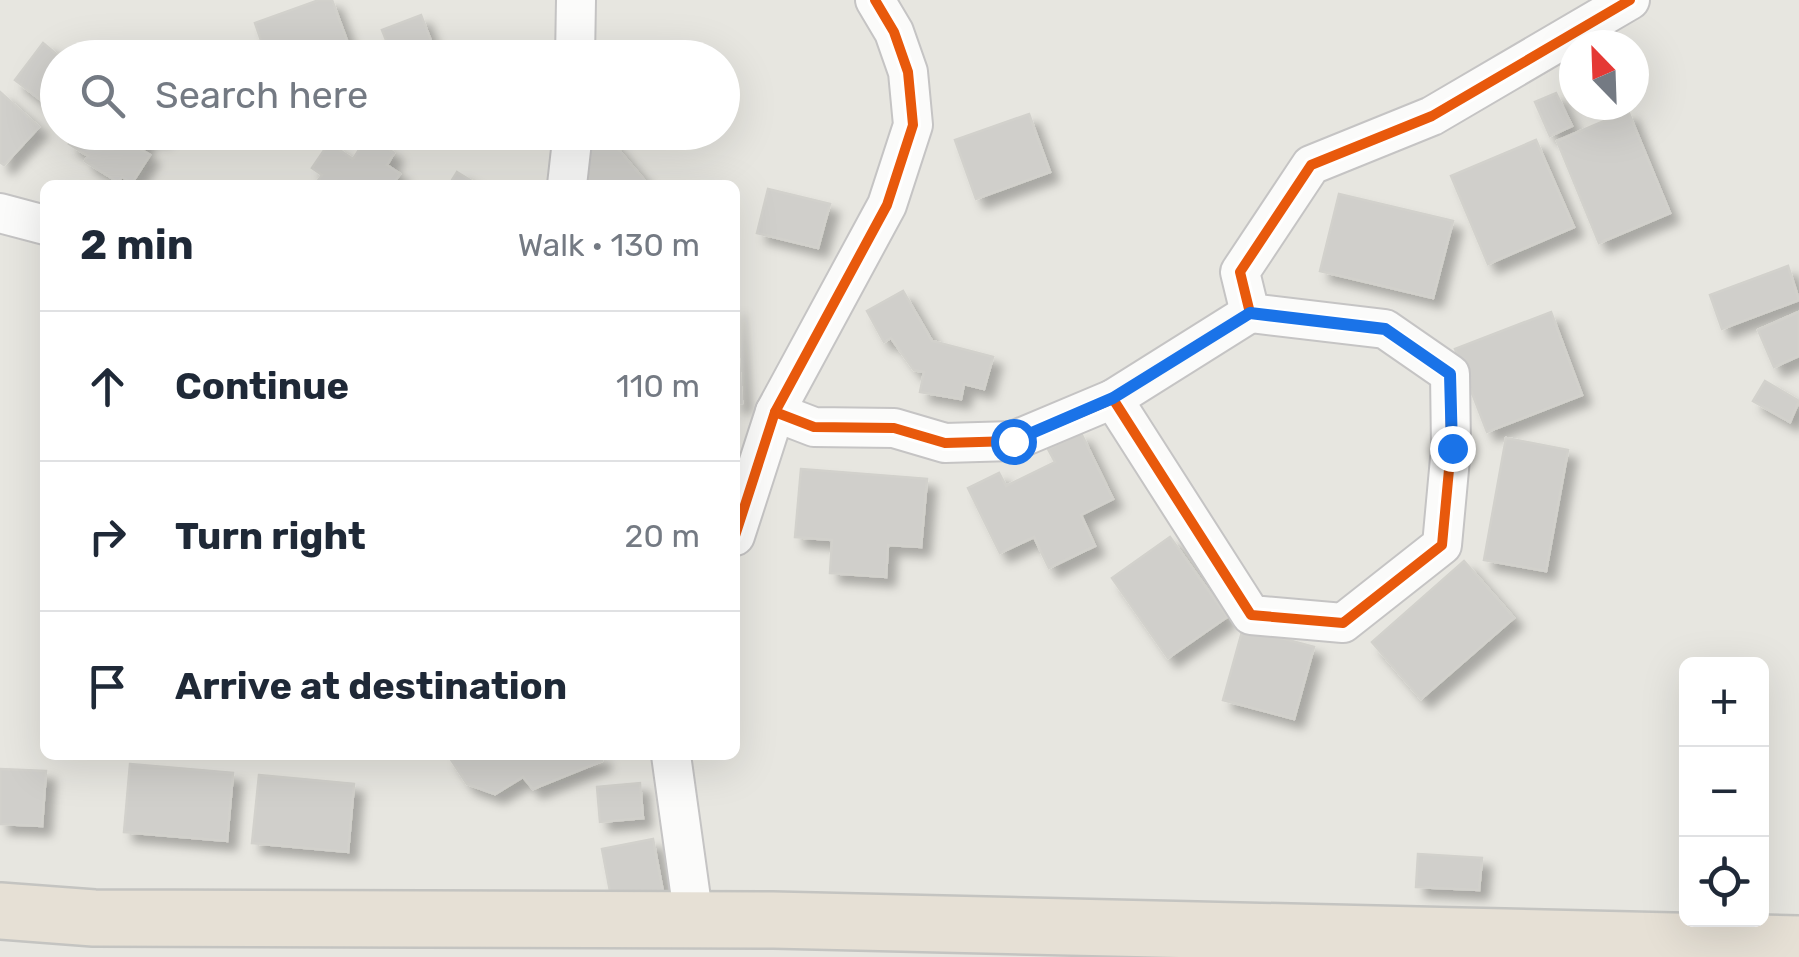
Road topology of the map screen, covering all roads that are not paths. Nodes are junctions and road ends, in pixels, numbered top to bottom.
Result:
1 (576, 0) edge
2 (875, 0) edge
3 (1630, 0) edge
4 (575, 40) edge
5 (572, 150) edge
6 (569, 180) edge
7 (0, 213) edge
8 (40, 224) edge
9 (1250, 313) junction
10 (1113, 398) junction
11 (775, 412) junction
12 (740, 520) edge
13 (671, 760) edge
14 (0, 911) edge
15 (694, 920) junction
16 (1799, 944) edge
17 (0, 949) edge
18 (426, 957) edge

1 - 4 street
2 - 11 street
3 - 9 street
5 - 6 street
7 - 8 street
9 - 10 street
9 - 10 street
10 - 11 street
11 - 12 street
13 - 15 street
14 - 15 highway
15 - 16 highway
17 - 18 highway

